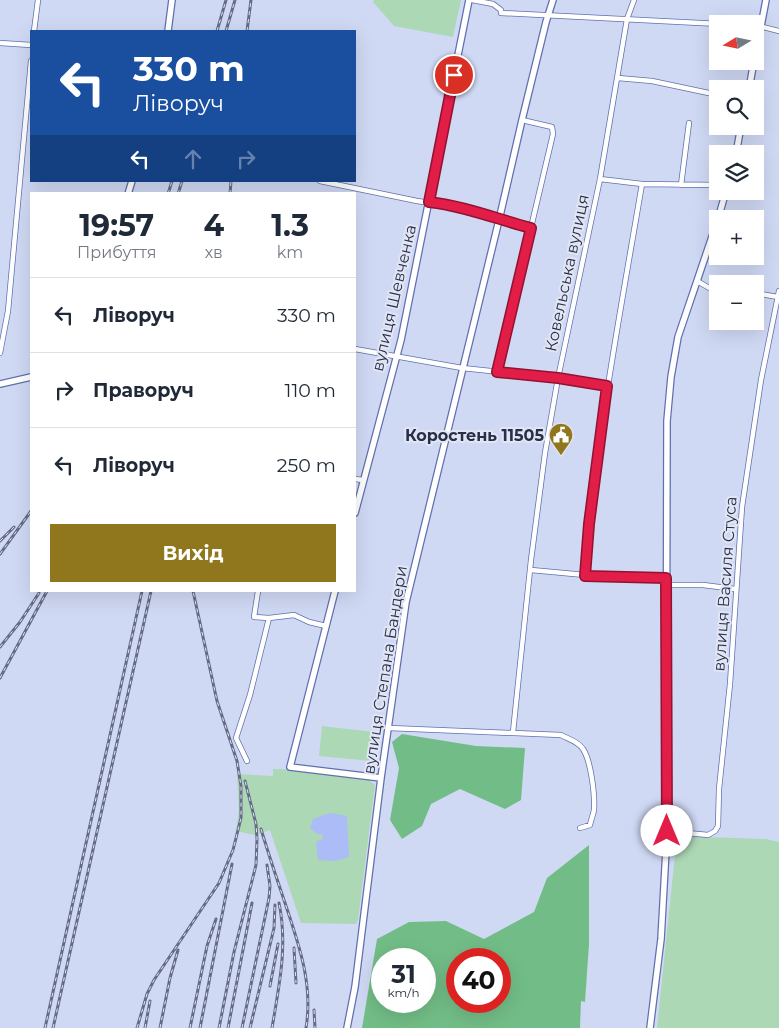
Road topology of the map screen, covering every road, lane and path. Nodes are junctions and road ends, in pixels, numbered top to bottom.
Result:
1 (38, 0) edge
2 (172, 0) edge
3 (470, 0) edge
4 (553, 0) edge
5 (634, 0) edge
6 (766, 0) edge
7 (549, 15) junction
8 (761, 15) edge
9 (627, 19) junction
10 (709, 23) edge
11 (764, 27) edge
12 (34, 30) edge
13 (168, 30) edge
14 (779, 31) edge
15 (1, 43) edge
16 (30, 44) edge
17 (0, 51) edge
18 (30, 73) edge
19 (618, 78) junction
20 (709, 93) edge
21 (522, 120) junction
22 (689, 123) dead end
23 (30, 145) edge
24 (24, 146) junction
25 (600, 179) junction
26 (325, 182) edge
27 (642, 184) junction
28 (681, 185) junction
29 (709, 185) edge
30 (429, 202) junction
31 (500, 220) junction
32 (531, 228) junction
33 (709, 246) edge
34 (697, 281) junction
35 (709, 287) edge
36 (764, 293) edge
37 (778, 294) edge
38 (356, 348) edge
39 (0, 354) edge
40 (397, 357) junction
41 (462, 368) junction
42 (497, 372) junction
43 (30, 377) edge
44 (558, 378) junction
45 (0, 384) edge
46 (607, 386) junction
47 (356, 479) edge
48 (363, 480) junction
49 (356, 509) edge
50 (531, 570) junction
51 (585, 576) junction
52 (666, 582) junction
53 (735, 589) junction
54 (258, 592) edge
55 (335, 592) edge
56 (269, 618) junction
57 (326, 626) junction
58 (388, 728) junction
59 (513, 732) junction
60 (247, 761) dead end
61 (381, 778) junction
62 (580, 828) dead end
63 (667, 831) junction
64 (347, 1028) edge
65 (650, 1028) edge

1 - 12 street
2 - 13 street
3 - 7 street
3 - 30 street, вулиця Шевченка
4 - 7 street, вулиця Степана Бандери
5 - 9 street, Ковельська вулиця
6 - 8 street
7 - 9 street
7 - 21 street, вулиця Степана Бандери
9 - 10 street
9 - 19 street, Ковельська вулиця
11 - 14 street
15 - 16 street
15 - 17 street
18 - 24 street
19 - 20 street
19 - 25 street, Ковельська вулиця
21 - 31 street, вулиця Степана Бандери
21 - 32 street
22 - 28 street
23 - 24 street
24 - 39 street
25 - 27 street
25 - 44 street, Ковельська вулиця
26 - 30 street
27 - 28 street
27 - 46 street
28 - 29 street
30 - 31 street
30 - 40 street, вулиця Шевченка
31 - 32 street
31 - 41 street, вулиця Степана Бандери
32 - 42 street
33 - 34 street
34 - 35 street
34 - 52 street
36 - 37 street
37 - 53 street, вулиця Василя Стуса
38 - 40 street
40 - 41 street
40 - 48 street, вулиця Шевченка
41 - 42 street
41 - 58 street, вулиця Степана Бандери
42 - 44 street
43 - 45 street
44 - 46 street
44 - 50 street, Ковельська вулиця
46 - 51 street
47 - 48 street
48 - 49 street, вулиця Шевченка
50 - 51 street
50 - 59 street, Ковельська вулиця
51 - 52 street
52 - 53 street
52 - 63 street
53 - 63 street, вулиця Василя Стуса
54 - 56 street
55 - 57 street
56 - 57 street
56 - 60 street
57 - 61 street
58 - 59 street
58 - 61 street, вулиця Степана Бандери
59 - 62 street
61 - 64 street, вулиця Степана Бандери
63 - 65 street

